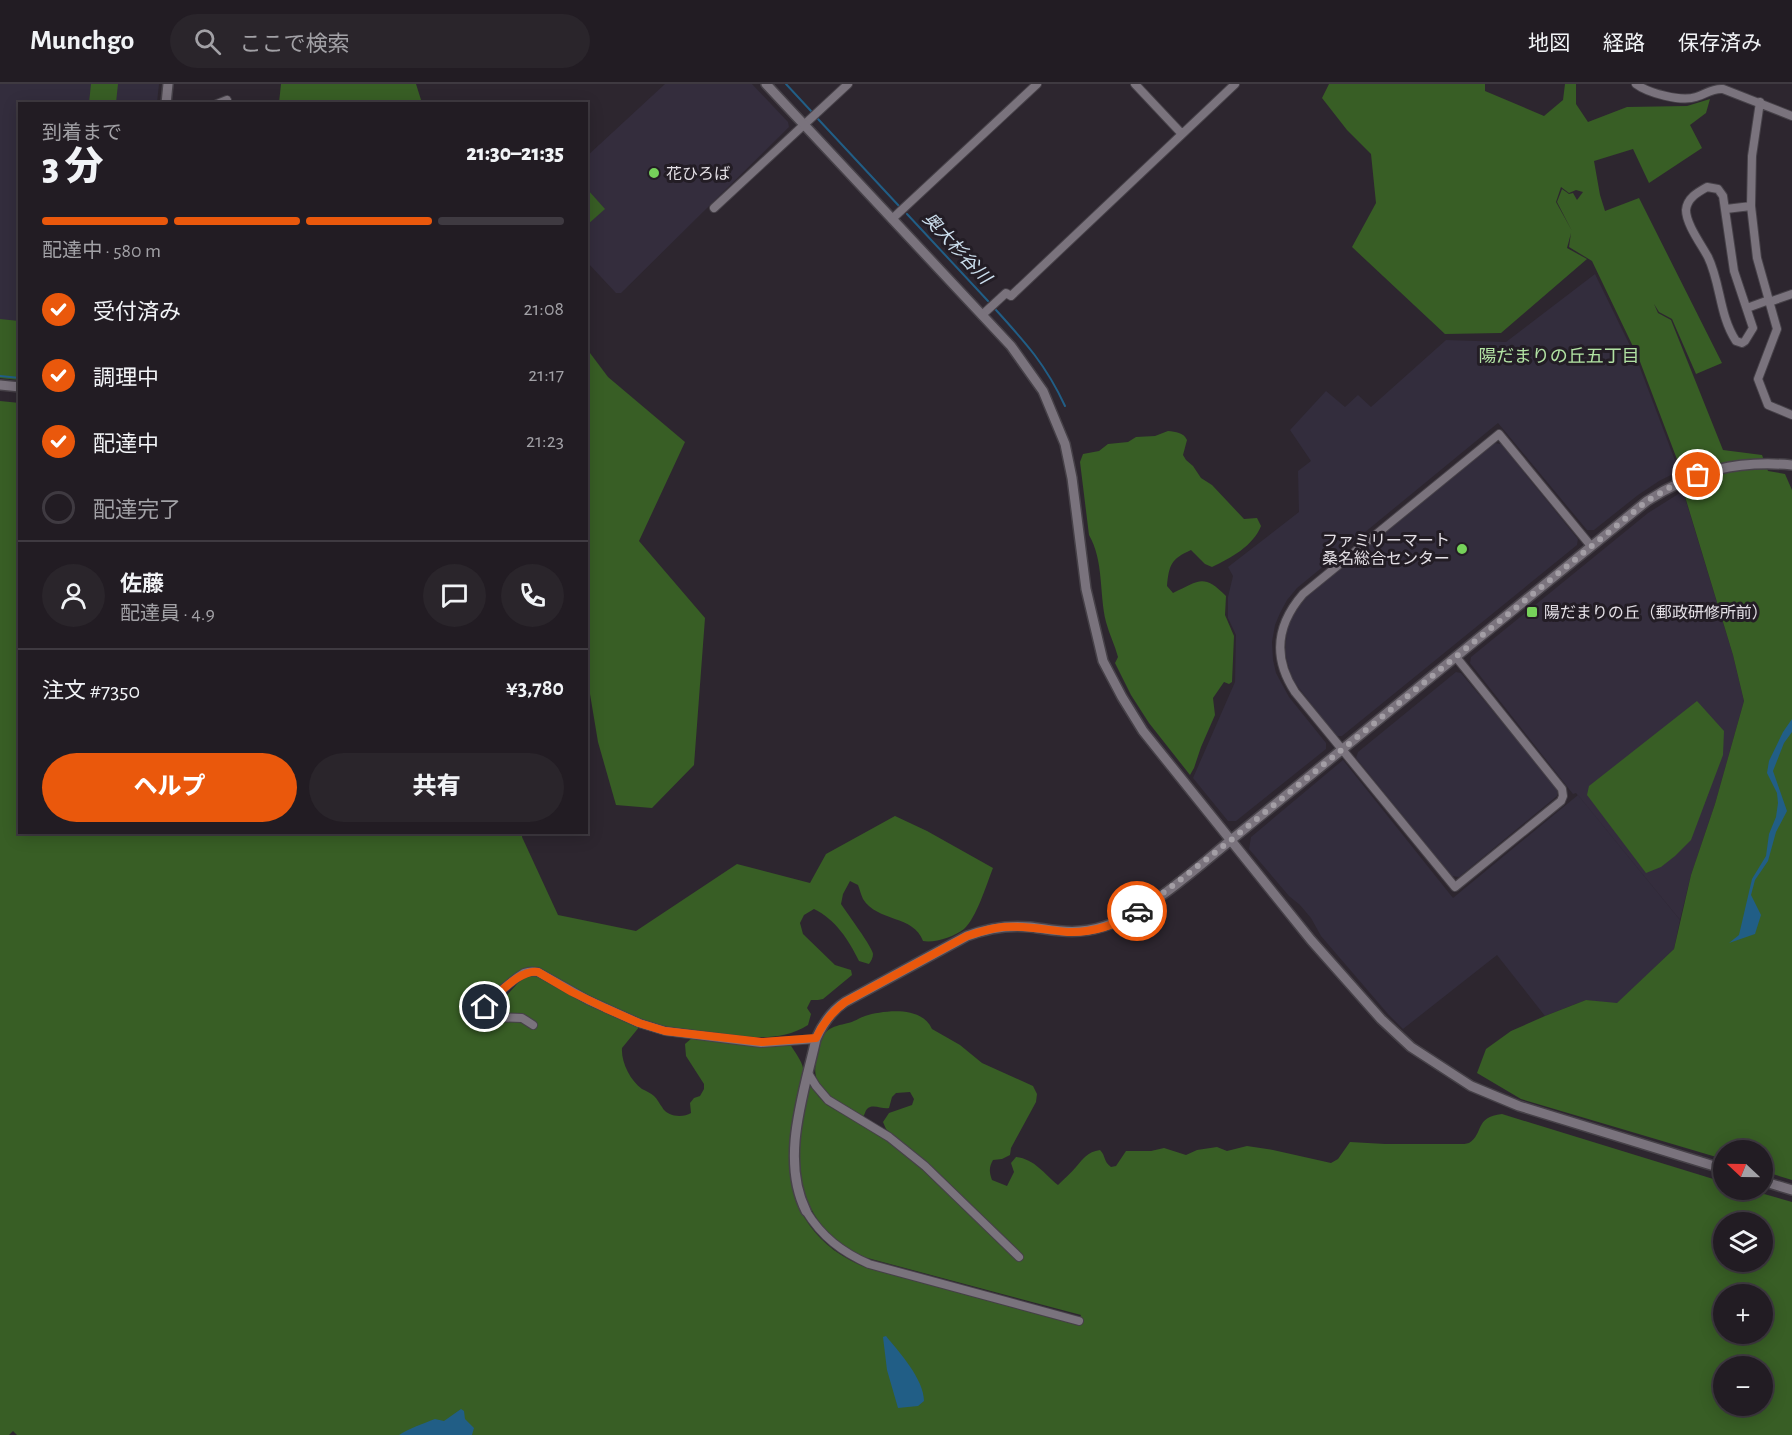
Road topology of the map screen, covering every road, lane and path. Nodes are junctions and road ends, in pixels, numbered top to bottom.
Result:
1 (168, 84) edge
2 (766, 84) edge
3 (848, 84) edge
4 (1037, 84) edge
5 (1135, 84) edge
6 (1235, 84) edge
7 (1636, 84) edge
8 (1708, 84) edge
9 (1647, 87) edge
10 (1705, 93) junction
11 (227, 100) dead end
12 (166, 102) edge
13 (222, 102) edge
14 (1760, 102) junction
15 (1792, 116) edge
16 (804, 124) junction
17 (1182, 134) junction
18 (1751, 206) junction
19 (714, 208) dead end
20 (1726, 209) junction
21 (892, 219) junction
22 (1792, 294) edge
23 (1769, 301) junction
24 (1747, 308) junction
25 (982, 315) junction
26 (0, 385) edge
27 (18, 387) edge
28 (1791, 412) edge
29 (1792, 465) edge
30 (1591, 546) junction
31 (1456, 657) junction
32 (1342, 750) junction
33 (1231, 840) junction
34 (533, 1025) dead end
35 (816, 1038) junction
36 (808, 1073) junction
37 (1713, 1166) edge
38 (1773, 1184) edge
39 (1792, 1190) edge
40 (806, 1212) joint
41 (1019, 1257) dead end
42 (1079, 1321) dead end

1 - 12 street
2 - 16 street
3 - 16 street
4 - 21 street
5 - 17 street
6 - 17 street
7 - 9 street
8 - 10 street
9 - 10 street
10 - 14 street
11 - 13 street
14 - 15 street
14 - 18 street
16 - 19 street
16 - 21 street
17 - 25 street
18 - 20 street
18 - 23 street
20 - 24 street
20 - 24 street
21 - 25 street
22 - 23 street
23 - 24 street
23 - 28 street
25 - 33 street
26 - 27 street
29 - 30 street
30 - 31 street
30 - 32 street
31 - 32 street
31 - 32 street
32 - 33 street
33 - 35 street
33 - 37 street
34 - 35 street
35 - 36 street
36 - 40 street
36 - 41 street
38 - 39 street
40 - 42 street

